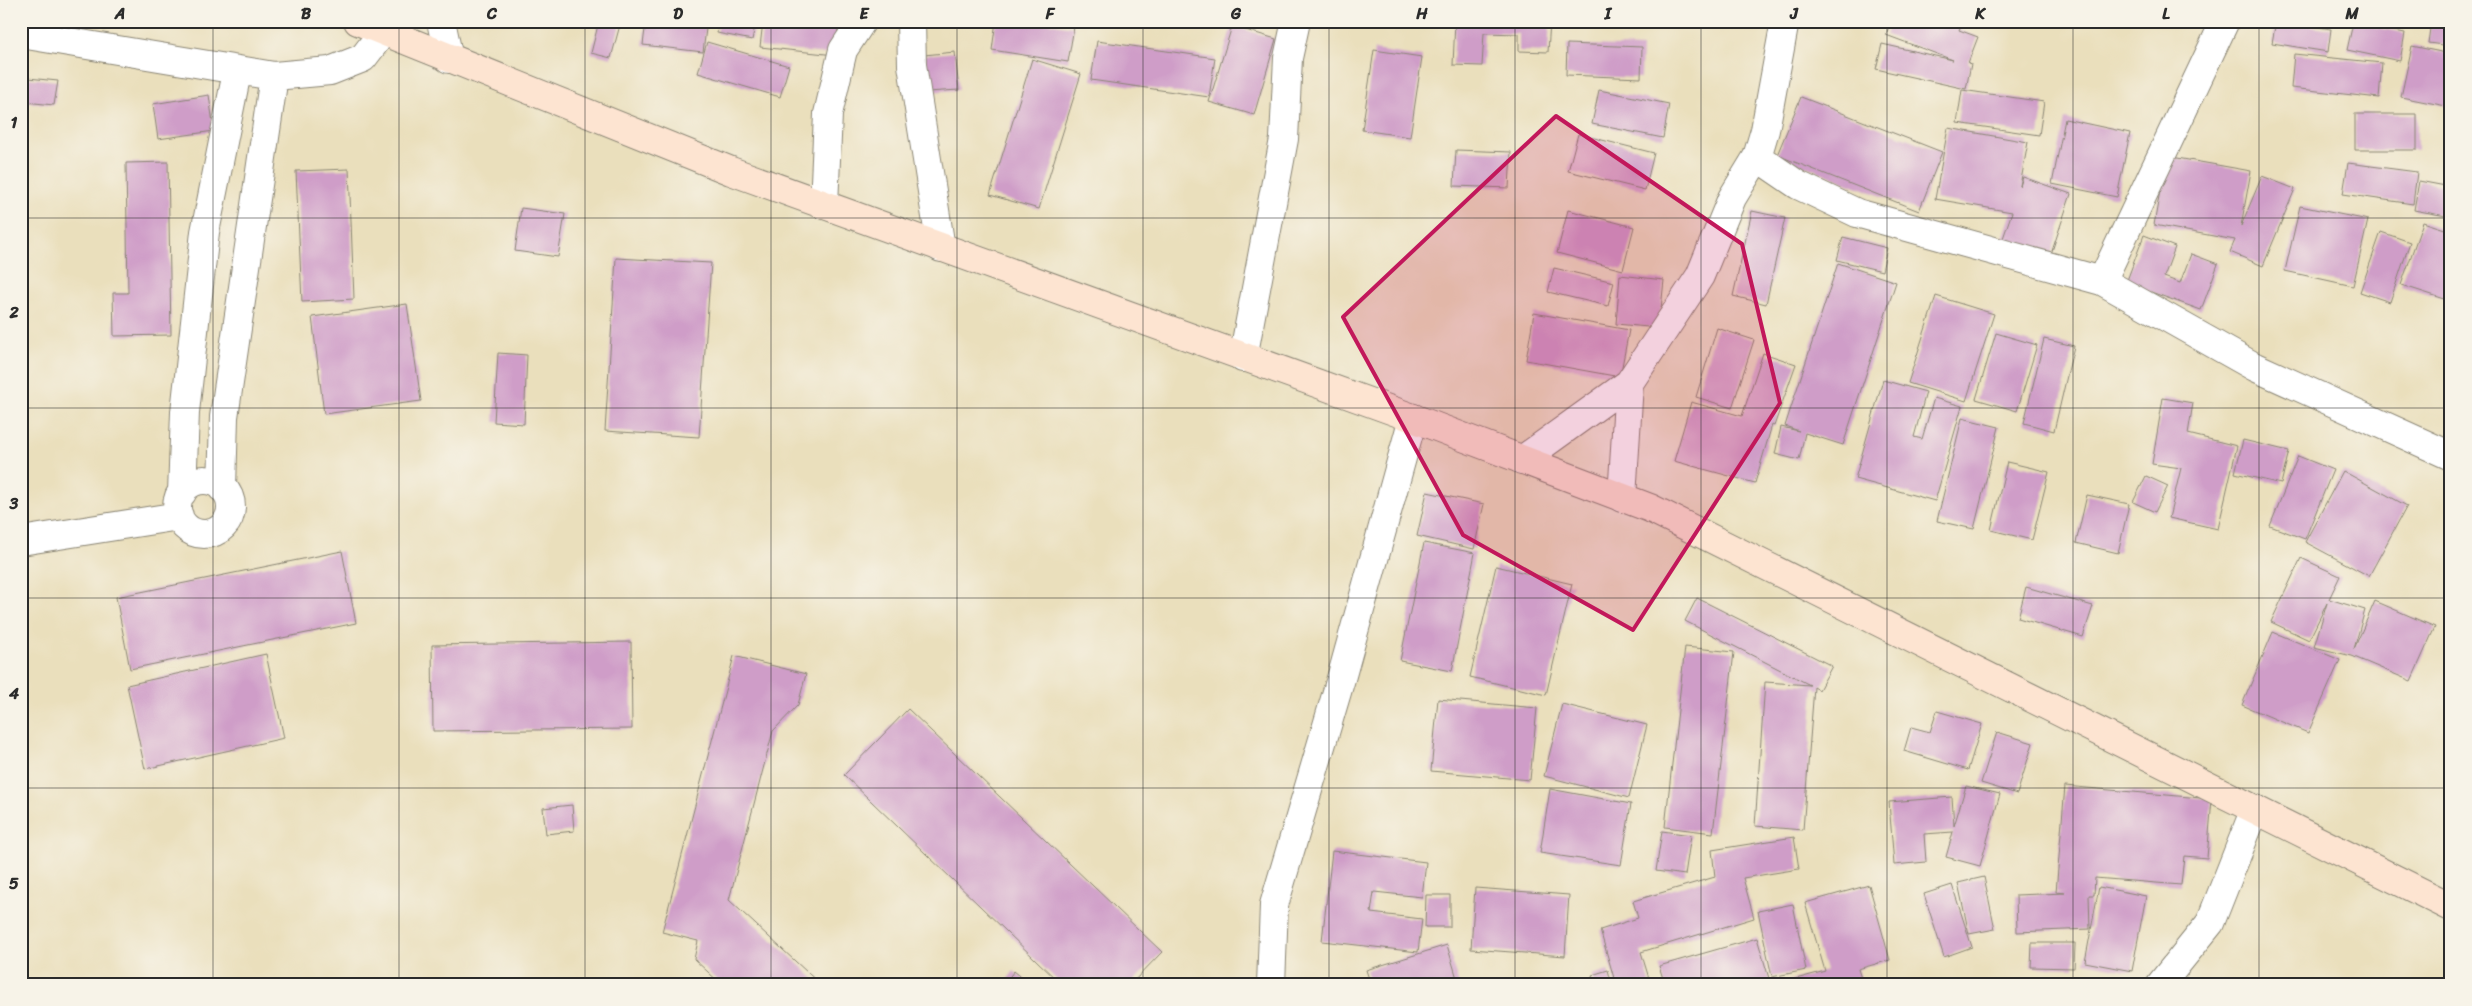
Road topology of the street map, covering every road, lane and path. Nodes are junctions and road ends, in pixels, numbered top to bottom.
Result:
1 (441, 21) edge
2 (862, 21) edge
3 (911, 21) edge
4 (1296, 21) edge
5 (1785, 21) edge
6 (2225, 21) edge
7 (364, 24) edge
8 (21, 34) edge
9 (449, 59) junction
10 (237, 72) junction
11 (274, 76) junction
12 (1757, 157) junction
13 (824, 204) junction
14 (941, 248) junction
15 (2102, 281) junction
16 (1243, 358) junction
17 (1629, 383) junction
18 (1413, 418) junction
19 (2451, 456) edge
20 (1522, 460) junction
21 (222, 488) junction
22 (1622, 498) junction
23 (180, 504) junction
24 (21, 541) edge
25 (2255, 809) junction
26 (2451, 907) edge
27 (1270, 985) edge
28 (2160, 985) edge

1 - 9 street
2 - 13 street
3 - 14 street
4 - 16 street
5 - 12 street
6 - 15 street
7 - 9 main road
7 - 11 street
8 - 10 street
9 - 13 main road
10 - 11 street
10 - 23 street
11 - 21 street
12 - 15 street
12 - 17 street
13 - 14 main road
14 - 16 main road
15 - 19 street
16 - 18 main road
17 - 20 street
17 - 22 street
18 - 20 main road
18 - 27 street
20 - 22 main road
21 - 23 street
21 - 23 street
22 - 25 main road
23 - 24 street
25 - 26 main road
25 - 28 street

